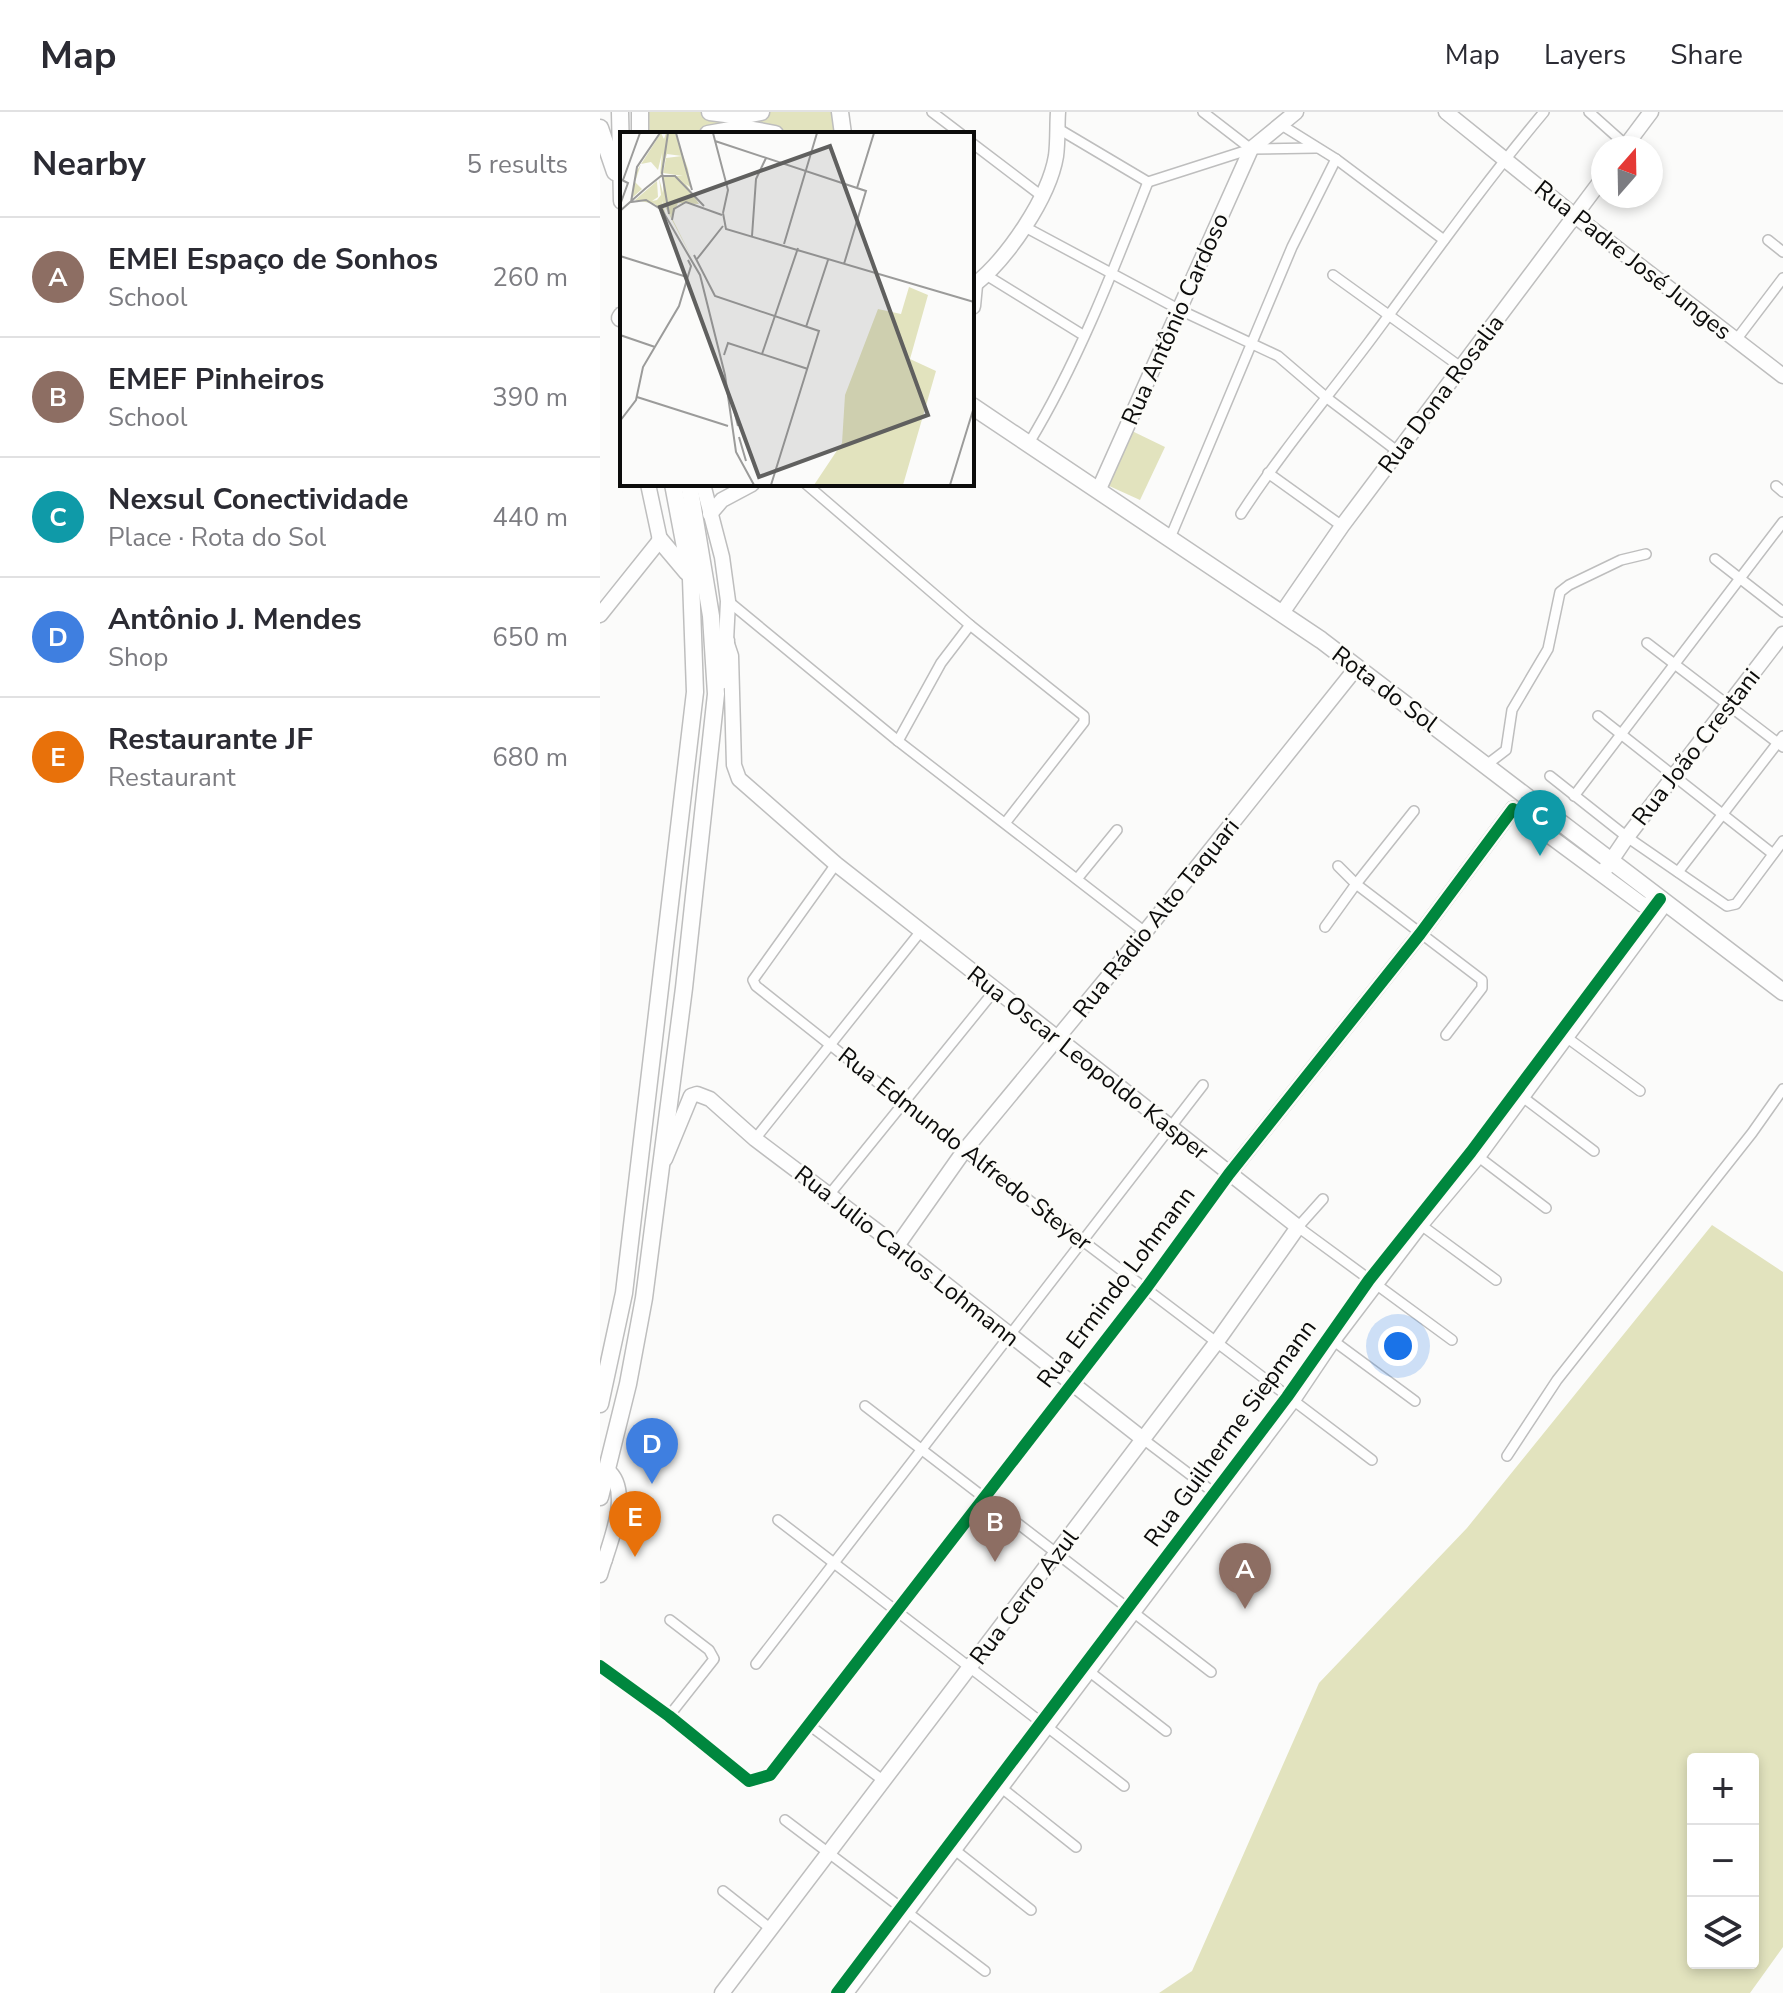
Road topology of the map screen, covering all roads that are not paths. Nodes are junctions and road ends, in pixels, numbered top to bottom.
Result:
1 (620, 112) edge
2 (710, 112) edge
3 (761, 112) edge
4 (840, 112) edge
5 (932, 112) edge
6 (1058, 112) edge
7 (1203, 112) edge
8 (1296, 112) edge
9 (1446, 112) edge
10 (1544, 112) edge
11 (1589, 112) edge
12 (1651, 112) edge
13 (1283, 126) junction
14 (600, 128) edge
15 (1057, 128) junction
16 (620, 132) edge
17 (719, 132) edge
18 (764, 132) edge
19 (843, 132) edge
20 (958, 132) edge
21 (1614, 136) edge
22 (1633, 136) edge
23 (974, 145) edge
24 (1316, 148) junction
25 (1251, 149) junction
26 (1336, 159) junction
27 (1504, 159) junction
28 (1148, 182) junction
29 (620, 194) edge
30 (1591, 194) edge
31 (1043, 197) junction
32 (1575, 216) junction
33 (1025, 227) junction
34 (1444, 240) junction
35 (1768, 240) dead end
36 (1783, 252) edge
37 (1112, 275) junction
38 (1333, 275) dead end
39 (1783, 278) edge
40 (975, 284) edge
41 (1180, 310) junction
42 (1389, 315) junction
43 (1083, 335) junction
44 (1736, 340) junction
45 (1250, 343) junction
46 (1462, 368) junction
47 (1783, 376) edge
48 (1327, 398) junction
49 (974, 407) edge
50 (1029, 443) junction
51 (1397, 451) junction
52 (1268, 473) junction
53 (648, 486) edge
54 (673, 486) edge
55 (689, 486) edge
56 (704, 486) edge
57 (748, 486) edge
58 (808, 486) edge
59 (1099, 489) junction
60 (713, 505) junction
61 (1241, 514) dead end
62 (1783, 522) edge
63 (1342, 526) junction
64 (1170, 538) junction
65 (660, 540) junction
66 (1646, 554) dead end
67 (1715, 559) dead end
68 (1739, 578) junction
69 (691, 579) junction
70 (605, 599) edge
71 (728, 601) junction
72 (1783, 612) edge
73 (1282, 613) junction
74 (600, 615) edge
75 (748, 620) junction
76 (970, 625) junction
77 (727, 634) junction
78 (1783, 634) edge
79 (1647, 643) dead end
80 (1674, 663) junction
81 (1357, 667) junction
82 (716, 694) junction
83 (1729, 704) junction
84 (1598, 716) dead end
85 (1621, 736) junction
86 (898, 741) junction
87 (1781, 742) edge
88 (1485, 766) junction
89 (1550, 776) dead end
90 (1673, 776) junction
91 (1513, 788) junction
92 (1574, 796) junction
93 (1513, 809) junction
94 (1414, 811) dead end
95 (1723, 815) junction
96 (1006, 822) junction
97 (1117, 830) dead end
98 (1627, 837) junction
99 (1783, 841) edge
100 (1773, 854) junction
101 (836, 864) junction
102 (1338, 866) dead end
103 (1606, 868) junction
104 (1678, 872) junction
105 (1077, 879) junction
106 (1356, 884) junction
107 (1657, 905) junction
108 (1325, 927) dead end
109 (921, 931) junction
110 (1145, 932) junction
111 (1420, 934) junction
112 (995, 990) junction
113 (1783, 992) edge
114 (1446, 1035) dead end
115 (1565, 1035) junction
116 (1057, 1039) junction
117 (831, 1044) junction
118 (1203, 1085) dead end
119 (1783, 1089) edge
120 (1640, 1091) dead end
121 (1520, 1094) junction
122 (904, 1101) junction
123 (1169, 1128) junction
124 (755, 1139) junction
125 (964, 1151) junction
126 (1594, 1151) dead end
127 (1476, 1155) junction
128 (661, 1167) junction
129 (1229, 1174) junction
130 (1442, 1187) junction
131 (1451, 1194) junction
132 (829, 1195) junction
133 (1323, 1199) dead end
134 (1546, 1208) dead end
135 (1419, 1224) junction
136 (1298, 1227) junction
137 (1080, 1240) junction
138 (897, 1246) junction
139 (1496, 1280) dead end
140 (1373, 1283) junction
141 (1147, 1287) junction
142 (1010, 1334) junction
143 (1332, 1340) junction
144 (1452, 1340) dead end
145 (1216, 1343) junction
146 (1071, 1384) junction
147 (1291, 1400) junction
148 (1415, 1401) dead end
149 (600, 1404) edge
150 (865, 1406) dead end
151 (1143, 1439) junction
152 (921, 1451) junction
153 (1507, 1456) dead end
154 (1372, 1460) dead end
155 (607, 1470) junction
156 (1218, 1496) junction
157 (600, 1497) edge
158 (982, 1498) junction
159 (778, 1520) dead end
160 (1057, 1555) junction
161 (833, 1563) junction
162 (601, 1566) edge
163 (895, 1610) junction
164 (1131, 1610) junction
165 (670, 1620) dead end
166 (756, 1664) dead end
167 (600, 1666) edge
168 (969, 1669) junction
169 (1086, 1669) junction
170 (1211, 1672) dead end
171 (669, 1716) junction
172 (809, 1725) junction
173 (1044, 1726) junction
174 (1166, 1731) dead end
175 (884, 1781) junction
176 (999, 1786) junction
177 (1124, 1786) dead end
178 (785, 1820) dead end
179 (1076, 1847) dead end
180 (952, 1848) junction
181 (829, 1854) junction
182 (723, 1891) dead end
183 (1031, 1910) dead end
184 (904, 1912) junction
185 (771, 1929) junction
186 (985, 1971) dead end
187 (722, 1993) edge
188 (837, 1993) edge
189 (849, 1993) edge

1 - 16 highway
2 - 3 highway
4 - 19 highway
5 - 20 street
6 - 15 street
7 - 25 street
8 - 13 street
9 - 27 street, Rua Padre José Junges
10 - 27 street
11 - 21 street
12 - 22 street
13 - 24 street
13 - 25 street
14 - 29 highway
15 - 28 street
15 - 31 street
17 - 18 highway
23 - 31 street
24 - 25 street
24 - 26 street
25 - 28 street
25 - 41 street, Rua Antônio Cardoso
26 - 34 street
26 - 45 street
27 - 32 street, Rua Padre José Junges
27 - 34 street
28 - 37 street
30 - 32 street, Rua Dona Rosalia
31 - 33 street
32 - 44 street, Rua Padre José Junges
32 - 46 street, Rua Dona Rosalia
33 - 37 street
33 - 40 street
34 - 42 street
35 - 36 street
37 - 41 street
37 - 43 street
38 - 42 street
39 - 44 street
40 - 43 street
41 - 45 street
41 - 59 street, Rua Antônio Cardoso
42 - 46 street
42 - 48 street
43 - 50 street
44 - 47 street, Rua Padre José Junges
45 - 48 street
45 - 64 street
46 - 51 street, Rua Dona Rosalia
48 - 51 street
48 - 52 street
49 - 50 highway, Rota do Sol
50 - 59 highway, Rota do Sol
51 - 63 street, Rua Dona Rosalia
52 - 61 street
52 - 63 street
53 - 65 street
54 - 69 highway
55 - 82 highway
56 - 60 street
57 - 60 street
58 - 76 street
59 - 64 highway, Rota do Sol
60 - 71 street
62 - 68 street
63 - 73 street, Rua Dona Rosalia
64 - 73 highway, Rota do Sol
65 - 69 highway
65 - 70 street
66 - 88 street
67 - 68 street
68 - 72 street
68 - 80 street
69 - 149 highway
70 - 74 street
71 - 75 street
71 - 77 street
73 - 81 highway, Rota do Sol
75 - 77 street
75 - 86 street
76 - 86 street
76 - 96 street
77 - 82 highway
77 - 101 street, Rua Oscar Leopoldo Kasper
78 - 83 street, Rua João Crestani
79 - 80 street
80 - 83 street
80 - 85 street
81 - 88 highway, Rota do Sol
81 - 110 street, Rua Rádio Alto Taquari
82 - 128 highway
83 - 87 street
83 - 90 street, Rua João Crestani
84 - 85 street
85 - 90 street
85 - 92 street
86 - 96 street
87 - 95 street
88 - 91 highway, Rota do Sol
89 - 92 street
90 - 95 street
90 - 98 street, Rua João Crestani
91 - 93 street
91 - 103 highway, Rota do Sol
92 - 98 street
93 - 103 street
93 - 111 street, Rua Ermindo Lohmann
94 - 106 street
95 - 100 street
95 - 104 street
96 - 105 street
97 - 105 street
98 - 103 street, Rua João Crestani
98 - 104 street
99 - 100 street
100 - 104 street
101 - 109 street, Rua Oscar Leopoldo Kasper
101 - 117 street, Rua Edmundo Alfredo Steyer
102 - 106 street
103 - 107 highway, Rota do Sol
105 - 110 street
106 - 108 street
106 - 111 street
107 - 113 highway, Rota do Sol
107 - 115 street, Rua Guilherme Siepmann
109 - 112 street, Rua Oscar Leopoldo Kasper
109 - 117 street
110 - 116 street, Rua Rádio Alto Taquari
111 - 114 street
111 - 129 street, Rua Ermindo Lohmann
112 - 116 street, Rua Oscar Leopoldo Kasper
112 - 122 street
115 - 120 street
115 - 121 street, Rua Guilherme Siepmann
116 - 123 street, Rua Oscar Leopoldo Kasper
116 - 125 street, Rua Rádio Alto Taquari
117 - 122 street, Rua Edmundo Alfredo Steyer
117 - 124 street
118 - 123 street
119 - 153 street
121 - 126 street
121 - 127 street, Rua Guilherme Siepmann
122 - 125 street, Rua Edmundo Alfredo Steyer
122 - 132 street
123 - 129 street, Rua Oscar Leopoldo Kasper
123 - 137 street
124 - 128 street, Rua Julio Carlos Lohmann
124 - 132 street, Rua Julio Carlos Lohmann
125 - 137 street, Rua Edmundo Alfredo Steyer
125 - 138 street, Rua Rádio Alto Taquari
127 - 130 street, Rua Guilherme Siepmann
127 - 131 street, Rua Guilherme Siepmann
127 - 134 street
128 - 155 highway
129 - 136 street, Rua Oscar Leopoldo Kasper
129 - 141 street, Rua Ermindo Lohmann
130 - 131 street
130 - 135 street, Rua Guilherme Siepmann
131 - 135 street, Rua Guilherme Siepmann
132 - 138 street, Rua Julio Carlos Lohmann
133 - 136 street, Rua Cerro Azul
135 - 139 street
135 - 140 street, Rua Guilherme Siepmann
136 - 140 street, Rua Oscar Leopoldo Kasper
136 - 145 street, Rua Cerro Azul
137 - 141 street, Rua Edmundo Alfredo Steyer
137 - 142 street
138 - 142 street, Rua Julio Carlos Lohmann
140 - 143 street, Rua Guilherme Siepmann
140 - 144 street, Rua Oscar Leopoldo Kasper
141 - 145 street, Rua Edmundo Alfredo Steyer
141 - 146 street, Rua Ermindo Lohmann
142 - 146 street, Rua Julio Carlos Lohmann
142 - 152 street
143 - 147 street, Rua Guilherme Siepmann
143 - 148 street
145 - 147 street, Rua Edmundo Alfredo Steyer
145 - 151 street, Rua Cerro Azul
146 - 151 street, Rua Julio Carlos Lohmann
146 - 158 street, Rua Ermindo Lohmann
147 - 154 street, Rua Edmundo Alfredo Steyer
147 - 156 street, Rua Guilherme Siepmann
150 - 152 street
151 - 156 street, Rua Julio Carlos Lohmann
151 - 160 street, Rua Cerro Azul
152 - 158 street
152 - 161 street
155 - 157 highway
155 - 162 street
156 - 164 street, Rua Guilherme Siepmann
158 - 160 street
158 - 163 street, Rua Ermindo Lohmann
159 - 161 street
160 - 164 street
160 - 168 street, Rua Cerro Azul
161 - 163 street
161 - 166 street
163 - 168 street
163 - 172 street, Rua Ermindo Lohmann
164 - 169 street, Rua Guilherme Siepmann
164 - 170 street
165 - 171 street
167 - 171 street
168 - 173 street
168 - 175 street, Rua Cerro Azul
169 - 173 street, Rua Guilherme Siepmann
169 - 174 street
171 - 172 street, Rua Ermindo Lohmann
172 - 175 street
173 - 176 street, Rua Guilherme Siepmann
173 - 177 street
175 - 181 street, Rua Cerro Azul
176 - 179 street
176 - 180 street, Rua Guilherme Siepmann
178 - 181 street
180 - 183 street
180 - 184 street, Rua Guilherme Siepmann
181 - 184 street
181 - 185 street, Rua Cerro Azul
182 - 185 street
184 - 186 street
184 - 188 street, Rua Guilherme Siepmann
184 - 189 street, Rua Guilherme Siepmann
185 - 187 street, Rua Cerro Azul

